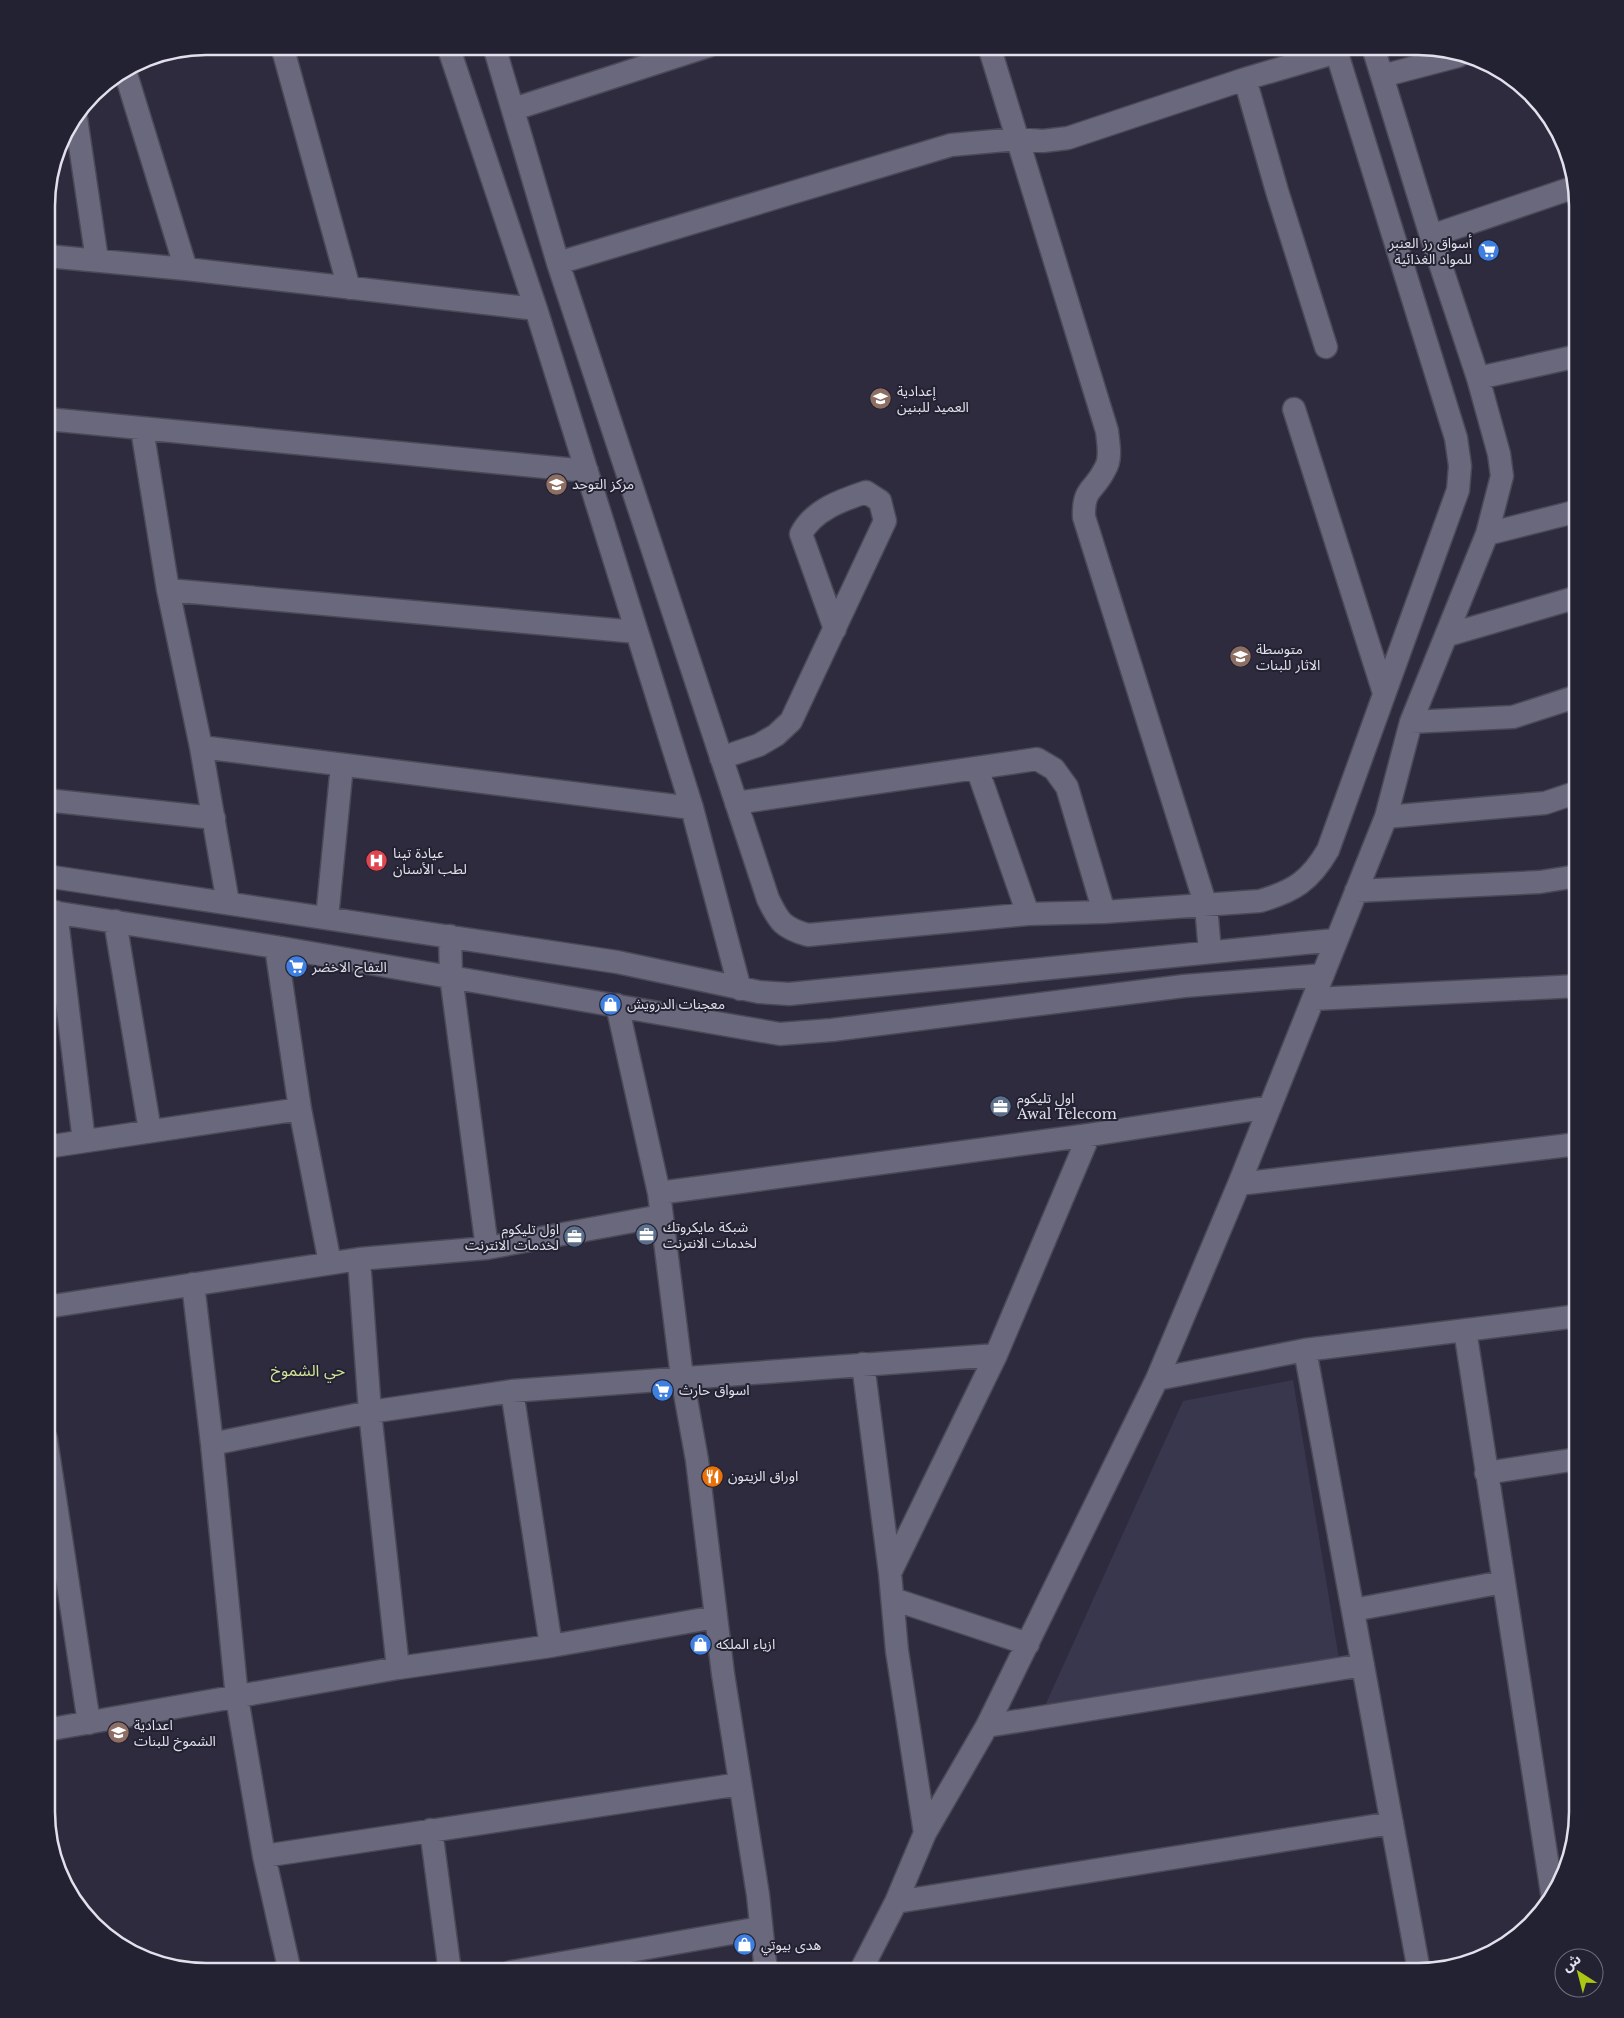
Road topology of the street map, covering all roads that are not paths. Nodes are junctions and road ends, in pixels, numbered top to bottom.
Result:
1 (284, 55) edge
2 (451, 55) edge
3 (497, 55) edge
4 (680, 55) edge
5 (992, 55) edge
6 (1318, 55) edge
7 (1338, 55) edge
8 (1375, 55) edge
9 (1449, 58) edge
10 (1382, 76) junction
11 (128, 77) edge
12 (1245, 79) junction
13 (514, 109) junction
14 (77, 128) edge
15 (1018, 139) junction
16 (1568, 189) edge
17 (1431, 236) junction
18 (55, 257) edge
19 (97, 260) junction
20 (558, 263) junction
21 (186, 269) junction
22 (349, 288) junction
23 (536, 308) junction
24 (1326, 346) dead end
25 (1569, 358) edge
26 (1478, 378) junction
27 (1294, 409) dead end
28 (55, 420) edge
29 (142, 429) junction
30 (586, 471) junction
31 (1569, 512) edge
32 (1487, 534) junction
33 (168, 590) junction
34 (1569, 600) edge
35 (835, 628) junction
36 (637, 632) junction
37 (1448, 635) junction
38 (1384, 693) junction
39 (1569, 699) edge
40 (1411, 722) junction
41 (201, 747) junction
42 (722, 758) junction
43 (342, 765) junction
44 (977, 768) junction
45 (1569, 795) edge
46 (55, 799) edge
47 (736, 803) junction
48 (692, 808) junction
49 (1386, 817) junction
50 (214, 818) junction
51 (55, 872) edge
52 (1569, 877) edge
53 (1356, 892) junction
54 (228, 903) junction
55 (1206, 906) junction
56 (1104, 912) junction
57 (55, 913) edge
58 (1028, 914) junction
59 (327, 918) junction
60 (115, 921) junction
61 (450, 936) junction
62 (55, 940) edge
63 (1336, 940) junction
64 (276, 946) junction
65 (1210, 952) junction
66 (1323, 974) junction
67 (451, 976) junction
68 (1569, 986) edge
69 (740, 989) junction
70 (1314, 999) junction
71 (617, 1005) junction
72 (1270, 1107) junction
73 (300, 1109) junction
74 (150, 1132) junction
75 (1089, 1135) junction
76 (84, 1141) junction
77 (1569, 1145) edge
78 (55, 1146) edge
79 (1240, 1184) junction
80 (659, 1193) junction
81 (661, 1216) junction
82 (486, 1248) junction
83 (360, 1259) junction
84 (330, 1263) junction
85 (193, 1284) junction
86 (55, 1306) edge
87 (1569, 1317) edge
88 (1465, 1330) junction
89 (1305, 1350) junction
90 (996, 1355) junction
91 (863, 1364) junction
92 (682, 1377) junction
93 (1157, 1379) junction
94 (512, 1391) junction
95 (370, 1412) junction
96 (212, 1444) junction
97 (1569, 1460) edge
98 (1486, 1473) junction
99 (55, 1561) edge
100 (890, 1573) junction
101 (1503, 1582) junction
102 (893, 1599) junction
103 (1353, 1610) junction
104 (716, 1617) junction
105 (1028, 1644) junction
106 (551, 1646) junction
107 (1363, 1665) junction
108 (398, 1668) junction
109 (237, 1698) junction
110 (89, 1723) junction
111 (988, 1726) junction
112 (55, 1729) edge
113 (740, 1784) junction
114 (1392, 1824) junction
115 (431, 1830) junction
116 (925, 1832) junction
117 (264, 1856) junction
118 (1550, 1883) edge
119 (896, 1902) junction
120 (760, 1928) junction
121 (288, 1963) edge
122 (449, 1963) edge
123 (562, 1963) edge
124 (765, 1963) edge
125 (865, 1963) edge
126 (1417, 1963) edge

1 - 22 street
2 - 23 street
3 - 13 street
4 - 13 street
5 - 15 street
6 - 12 street
7 - 38 street
8 - 10 street
9 - 10 street
10 - 17 street
11 - 21 street
12 - 15 street
12 - 24 street
13 - 20 street
14 - 19 street
15 - 20 street
15 - 55 street
16 - 17 street
17 - 26 street
18 - 19 street
19 - 21 street
20 - 42 street
21 - 22 street
22 - 23 street
23 - 30 street
25 - 26 street
26 - 32 street
27 - 38 street
28 - 29 street
29 - 30 street
29 - 33 street
30 - 36 street
31 - 32 street
32 - 37 street
33 - 36 street
33 - 41 street
34 - 37 street
35 - 35 street
35 - 42 street
36 - 48 street
37 - 40 street
38 - 55 street
39 - 40 street
40 - 49 street
41 - 43 street
41 - 50 street
42 - 47 street
43 - 48 street
43 - 59 street
44 - 47 street
44 - 56 street
44 - 58 street
45 - 49 street
46 - 50 street
47 - 58 street
48 - 69 street
49 - 53 street
50 - 54 street
51 - 54 street
52 - 53 street
53 - 63 street
54 - 59 street
55 - 56 street
55 - 65 street
56 - 58 street
57 - 60 street
59 - 61 street
60 - 64 street
60 - 74 street
61 - 67 street
61 - 69 street
62 - 76 street
63 - 65 street
63 - 66 street
64 - 67 street
64 - 73 street
65 - 69 street
66 - 70 street
66 - 71 street
67 - 71 street
67 - 82 street
68 - 70 street
70 - 72 street
71 - 80 street
72 - 75 street
72 - 79 street
73 - 74 street
73 - 84 street
74 - 76 street
75 - 80 street
75 - 90 street
76 - 78 street
77 - 79 street
79 - 93 street
80 - 81 street
81 - 82 street
81 - 92 street
82 - 83 street
83 - 84 street
83 - 95 street
84 - 85 street
85 - 86 street
85 - 96 street
87 - 88 street
88 - 89 street
88 - 98 street
89 - 93 street
89 - 103 street
90 - 91 street
90 - 100 street
91 - 92 street
91 - 100 street
92 - 94 street
92 - 104 street
93 - 105 street
94 - 95 street
94 - 106 street
95 - 96 street
95 - 108 street
96 - 109 street
97 - 98 street
98 - 101 street
99 - 110 street
100 - 102 street
101 - 103 street
101 - 118 street
102 - 105 street
102 - 116 street
103 - 107 street
104 - 106 street
104 - 113 street
105 - 111 street
106 - 108 street
107 - 111 street
107 - 114 street
108 - 109 street
109 - 110 street
109 - 117 street
110 - 112 street
111 - 116 street
113 - 115 street
113 - 120 street
114 - 119 street
114 - 126 street
115 - 117 street
115 - 122 street
116 - 119 street
117 - 121 street
119 - 125 street
120 - 123 street
120 - 124 street

